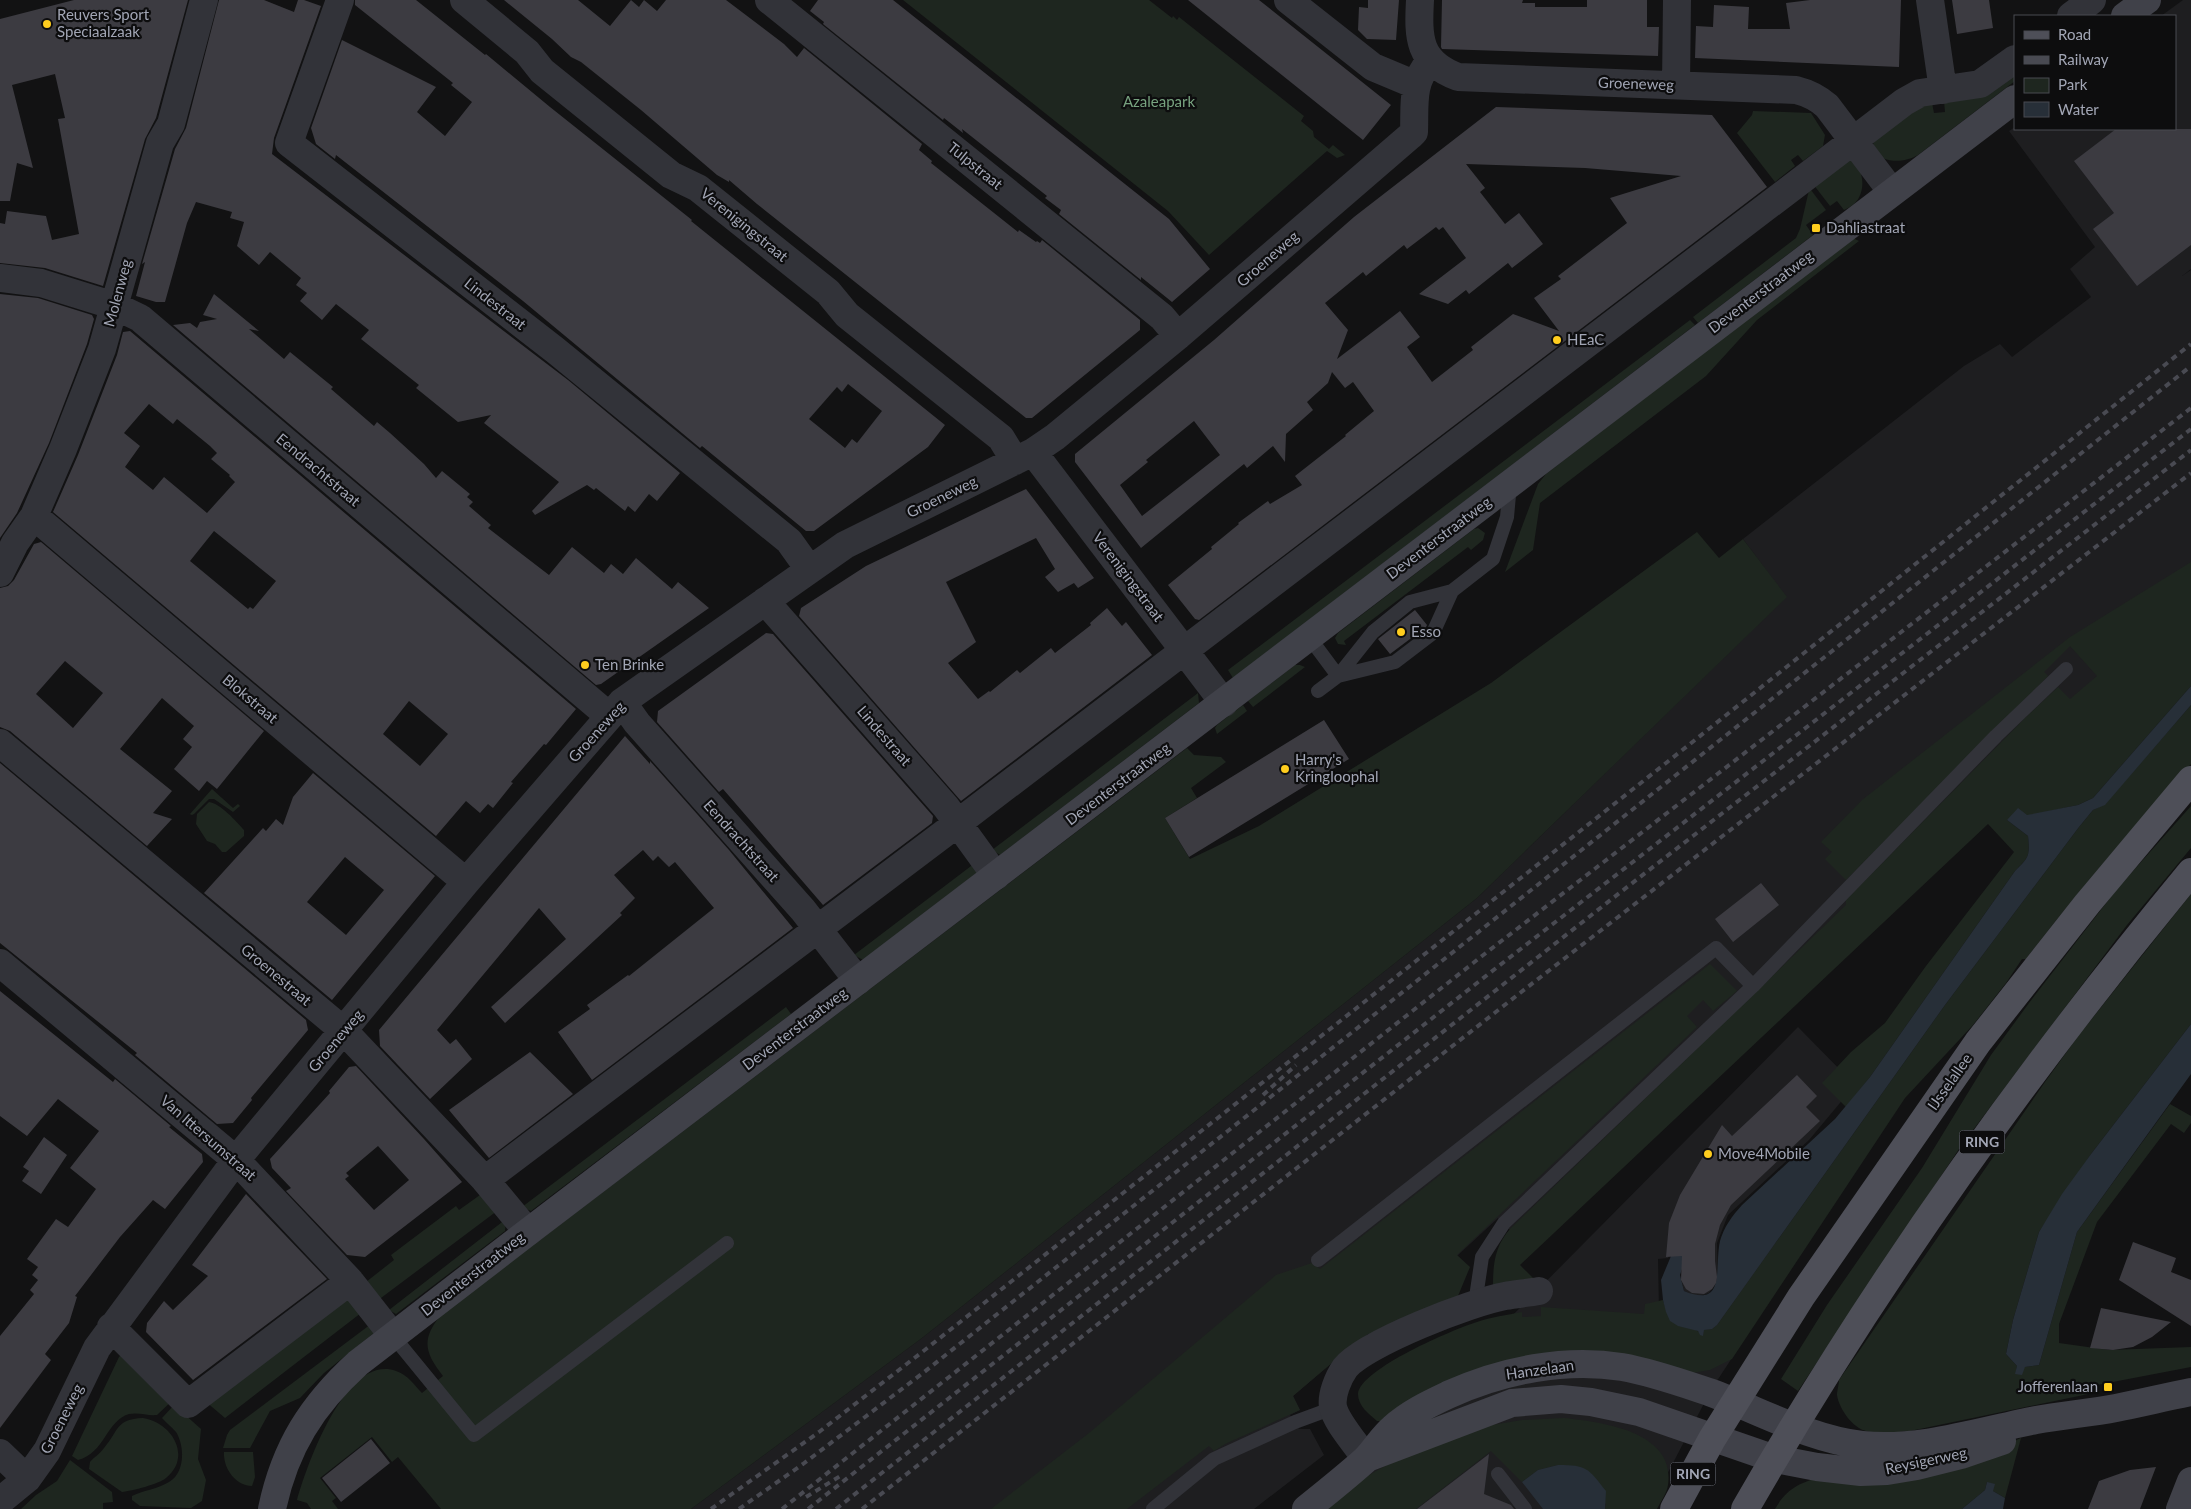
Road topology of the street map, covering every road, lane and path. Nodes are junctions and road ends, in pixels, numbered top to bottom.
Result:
1 (204, 0) edge
2 (340, 0) edge
3 (464, 0) edge
4 (769, 0) edge
5 (1288, 0) edge
6 (1420, 0) edge
7 (1677, 0) edge
8 (1930, 0) edge
9 (2092, 0) edge
10 (2147, 0) edge
11 (2072, 15) edge
12 (2126, 15) edge
13 (1430, 60) junction
14 (2014, 60) edge
15 (1416, 85) junction
16 (1676, 85) junction
17 (1942, 90) junction
18 (2014, 100) edge
19 (1853, 140) junction
20 (1892, 192) junction
21 (0, 278) edge
22 (115, 306) junction
23 (1178, 336) junction
24 (1024, 456) junction
25 (1510, 484) junction
26 (34, 516) junction
27 (809, 569) junction
28 (0, 573) edge
29 (1452, 591) junction
30 (765, 601) junction
31 (1308, 637) junction
32 (1184, 651) junction
33 (2066, 669) dead end
34 (1338, 676) junction
35 (1318, 692) dead end
36 (1224, 703) junction
37 (616, 709) junction
38 (0, 742) edge
39 (2191, 780) edge
40 (958, 823) junction
41 (2191, 872) edge
42 (996, 876) junction
43 (466, 882) junction
44 (818, 928) junction
45 (0, 963) edge
46 (858, 981) junction
47 (1753, 986) junction
48 (344, 1031) junction
49 (236, 1160) junction
50 (485, 1180) junction
51 (528, 1232) junction
52 (727, 1243) dead end
53 (1318, 1260) dead end
54 (350, 1281) junction
55 (1539, 1291) dead end
56 (1474, 1304) junction
57 (111, 1327) junction
58 (393, 1336) junction
59 (2191, 1392) edge
60 (1735, 1401) junction
61 (1333, 1408) junction
62 (2041, 1419) junction
63 (1794, 1426) junction
64 (1712, 1439) junction
65 (0, 1453) edge
66 (1366, 1458) junction
67 (1775, 1459) junction
68 (1498, 1474) dead end
69 (27, 1479) junction
70 (2191, 1481) edge
71 (0, 1501) edge
72 (272, 1509) edge
73 (1153, 1509) edge
74 (1306, 1509) edge
75 (1525, 1509) edge
76 (1674, 1509) edge
77 (1744, 1509) edge
78 (2180, 1509) edge

1 - 22 street, Molenweg
2 - 27 street, Lindestraat
3 - 24 street, Verenigingstraat
4 - 23 street, Tulpstraat
5 - 15 street
6 - 13 street
7 - 16 street
8 - 17 street
9 - 11 street
10 - 12 street
13 - 15 street, Groeneweg
13 - 16 street, Groeneweg
14 - 17 street
15 - 23 street, Groeneweg
16 - 19 street, Groeneweg
17 - 19 street
18 - 20 street, Deventerstraatweg
19 - 20 street, Groeneweg
19 - 32 street
20 - 25 street, Deventerstraatweg
21 - 22 street, Eendrachtstraat
22 - 26 street, Molenweg
22 - 37 street, Eendrachtstraat
23 - 24 street, Groeneweg
24 - 27 street, Groeneweg
24 - 32 street, Verenigingstraat
25 - 29 lane
25 - 31 street, Deventerstraatweg
26 - 28 street, Molenweg
26 - 43 street, Blokstraat
27 - 30 street, Groeneweg
29 - 34 lane
29 - 34 lane
30 - 37 street, Groeneweg
30 - 40 street, Lindestraat
31 - 34 lane
31 - 36 street, Deventerstraatweg
32 - 36 street, Verenigingstraat
32 - 40 street
33 - 47 lane
34 - 35 lane
36 - 42 street, Deventerstraatweg
37 - 43 street, Groeneweg
37 - 44 street, Eendrachtstraat
38 - 48 street, Groenestraat
39 - 60 main road, IJsselallee / RING
40 - 42 street, Lindestraat
40 - 44 street
41 - 63 main road, RING
42 - 46 street, Deventerstraatweg
43 - 48 street, Groeneweg
44 - 46 street, Eendrachtstraat
44 - 50 street
45 - 49 street, Van Ittersumstraat
46 - 51 street, Deventerstraatweg
47 - 53 lane
47 - 56 lane
48 - 49 street, Groeneweg
48 - 50 street, Groenestraat
49 - 54 street, Van Ittersumstraat
49 - 57 street, Groeneweg
50 - 51 street, Groenestraat
51 - 58 street, Deventerstraatweg
52 - 58 lane
54 - 57 street
54 - 58 street, Van Ittersumstraat
55 - 56 street
56 - 61 street
57 - 69 street, Groeneweg
58 - 72 street, Deventerstraatweg
59 - 62 street, Reysigerweg
60 - 63 street
60 - 64 main road, IJsselallee / RING
60 - 66 street, Hanzelaan
61 - 66 street
61 - 73 lane
62 - 63 street, Reysigerweg
62 - 67 street, Reysigerweg
63 - 67 main road, RING
64 - 66 street, Hanzelaan
64 - 67 street
64 - 76 main road, IJsselallee / RING
65 - 69 street
66 - 74 street, Hanzelaan
67 - 77 main road, RING
68 - 75 lane
69 - 71 street, Groeneweg
70 - 78 street

